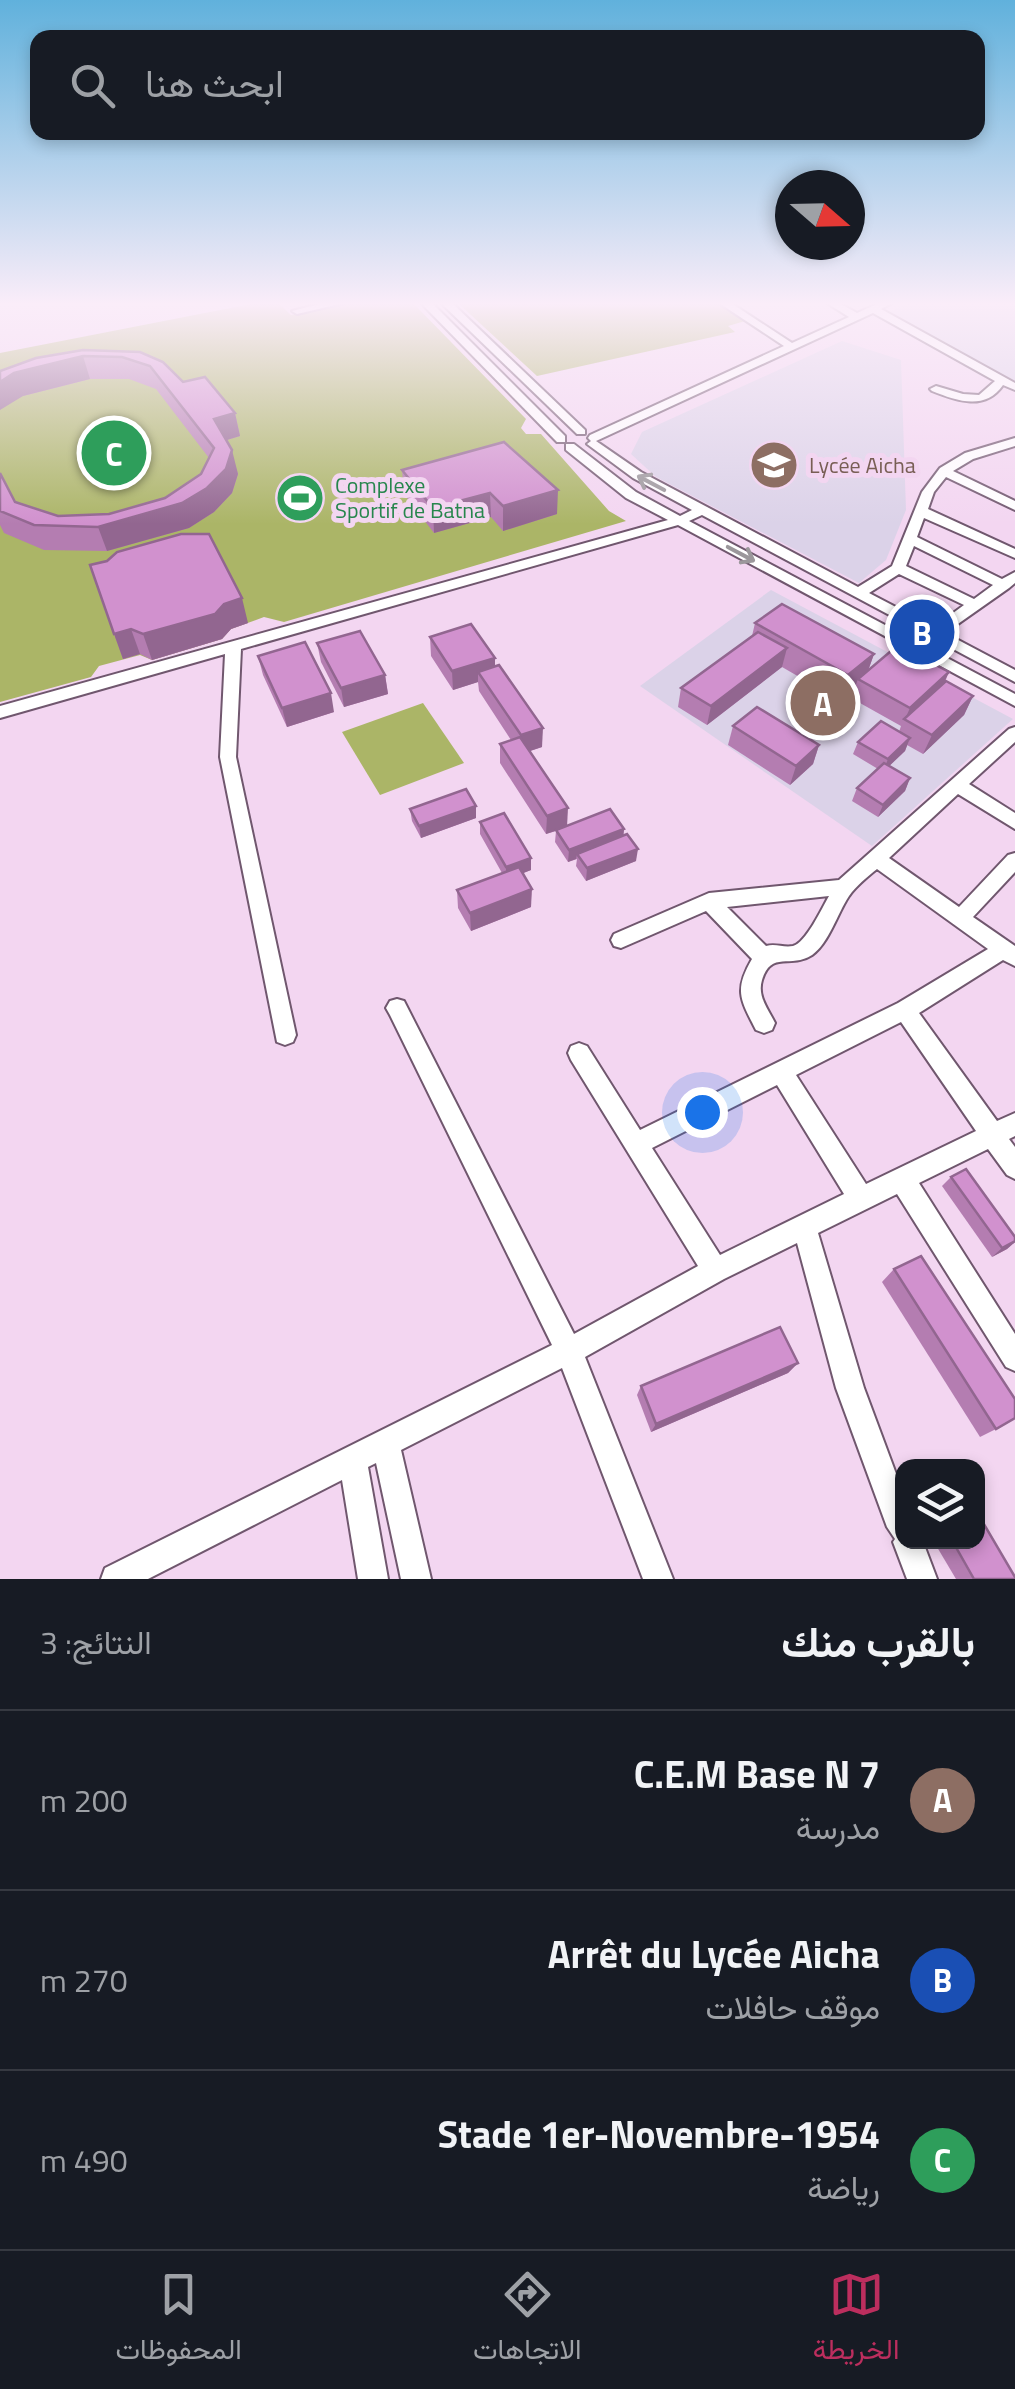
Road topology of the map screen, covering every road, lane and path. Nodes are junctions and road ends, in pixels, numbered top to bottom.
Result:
1 (500, 377) edge
2 (524, 377) edge
3 (727, 377) edge
4 (994, 377) edge
5 (1000, 380) junction
6 (1015, 387) edge
7 (936, 389) dead end
8 (589, 438) junction
9 (1015, 442) edge
10 (566, 443) junction
11 (994, 448) junction
12 (1015, 461) edge
13 (944, 471) junction
14 (1015, 506) edge
15 (702, 510) junction
16 (923, 512) junction
17 (679, 521) junction
18 (910, 539) junction
19 (1015, 554) edge
20 (898, 568) junction
21 (1009, 580) edge
22 (858, 594) junction
23 (977, 606) junction
24 (934, 634) junction
25 (232, 647) junction
26 (1015, 676) edge
27 (1015, 701) edge
28 (0, 712) edge
29 (1015, 733) edge
30 (957, 786) junction
31 (1015, 822) edge
32 (878, 860) junction
33 (1015, 860) edge
34 (844, 887) junction
35 (709, 901) junction
36 (962, 917) junction
37 (622, 940) dead end
38 (1009, 953) edge
39 (764, 957) junction
40 (397, 1008) dead end
41 (904, 1010) junction
42 (764, 1022) dead end
43 (286, 1034) dead end
44 (580, 1053) dead end
45 (781, 1071) junction
46 (1004, 1130) edge
47 (638, 1142) junction
48 (1015, 1167) edge
49 (902, 1180) junction
50 (860, 1200) junction
51 (804, 1226) junction
52 (715, 1270) junction
53 (569, 1351) junction
54 (1015, 1358) edge
55 (386, 1444) junction
56 (353, 1460) junction
57 (895, 1509) edge
58 (911, 1549) edge
59 (116, 1579) edge
60 (374, 1579) edge
61 (416, 1579) edge
62 (658, 1579) edge
63 (922, 1579) edge

1 - 10 street
2 - 8 street
3 - 8 street
4 - 5 street
5 - 6 street
5 - 7 street
8 - 10 street
15 -> 8 street
9 - 11 street
10 - 17 street
11 - 12 street
11 - 13 street
13 - 14 street
13 - 16 street
15 - 17 street
15 - 22 street
16 - 18 street
16 - 19 street
17 - 25 street
17 -> 27 street
18 - 20 street
18 - 21 street
20 - 22 street
20 - 23 street
21 - 23 street
22 - 24 street
23 - 24 street
24 - 26 street
25 - 28 street
25 - 43 street
29 - 30 street
30 - 31 street
30 - 32 street
32 - 34 street
32 - 36 street
33 - 36 street
34 - 35 street
34 - 39 street
35 - 37 street
35 - 39 street
36 - 38 street
38 - 41 street
39 - 42 street
40 - 53 street
41 - 45 street
41 - 46 street
44 - 47 street
45 - 47 street
45 - 50 street
46 - 48 street
46 - 49 street
47 - 52 street
49 - 50 street
49 - 54 street
50 - 51 street
51 - 52 street
51 - 57 street
52 - 53 street
53 - 55 street
53 - 62 street
55 - 56 street
55 - 61 street
56 - 59 street
56 - 60 street
58 - 63 street

